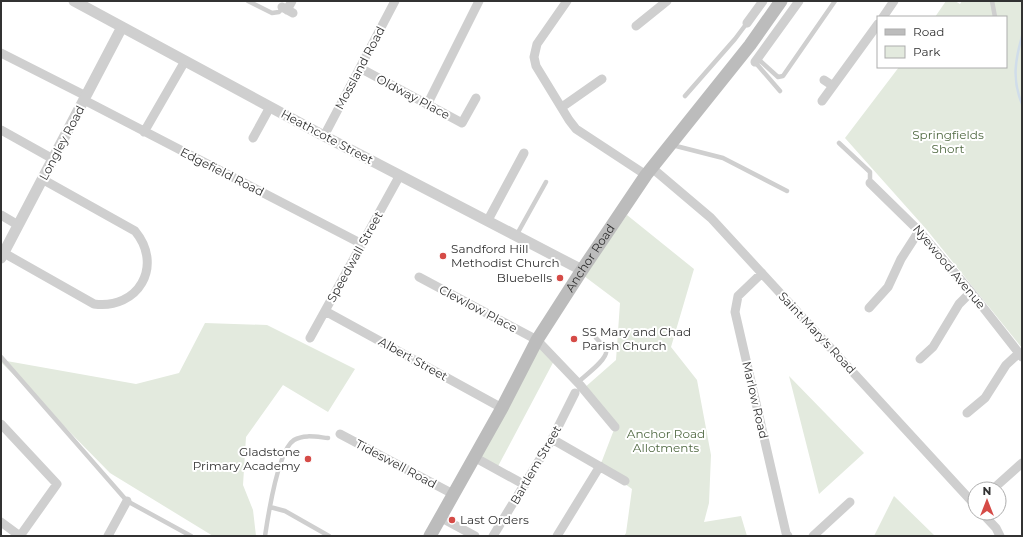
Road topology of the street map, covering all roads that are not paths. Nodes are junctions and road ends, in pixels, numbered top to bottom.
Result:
1 (74, 1) edge
2 (248, 1) edge
3 (292, 1) edge
4 (395, 1) edge
5 (479, 1) edge
6 (567, 1) edge
7 (667, 1) edge
8 (763, 1) edge
9 (781, 1) edge
10 (799, 1) edge
11 (836, 1) edge
12 (894, 1) edge
13 (992, 1) edge
14 (286, 9) joint
15 (884, 16) edge
16 (995, 16) edge
17 (747, 23) joint
18 (877, 25) edge
19 (636, 26) dead end
20 (122, 27) junction
21 (1, 53) edge
22 (756, 60) junction
23 (185, 61) junction
24 (360, 68) junction
25 (602, 79) dead end
26 (824, 80) dead end
27 (832, 86) junction
28 (780, 91) dead end
29 (685, 96) dead end
30 (85, 98) junction
31 (476, 98) dead end
32 (822, 101) dead end
33 (427, 105) junction
34 (270, 107) junction
35 (562, 107) junction
36 (1, 130) edge
37 (144, 132) junction
38 (324, 136) junction
39 (253, 138) dead end
40 (839, 143) dead end
41 (670, 145) junction
42 (524, 153) dead end
43 (53, 159) junction
44 (649, 172) junction
45 (400, 175) junction
46 (42, 179) junction
47 (546, 182) dead end
48 (876, 184) joint
49 (787, 191) dead end
50 (1, 215) edge
51 (488, 220) junction
52 (18, 225) junction
53 (919, 231) junction
54 (516, 236) junction
55 (362, 244) junction
56 (2, 256) edge
57 (582, 270) junction
58 (762, 273) junction
59 (419, 278) dead end
60 (971, 292) junction
61 (869, 308) dead end
62 (325, 311) junction
63 (310, 338) dead end
64 (596, 338) dead end
65 (537, 340) junction
66 (1021, 355) edge
67 (1, 357) edge
68 (920, 359) dead end
69 (577, 383) junction
70 (575, 393) dead end
71 (502, 408) junction
72 (967, 413) dead end
73 (1, 424) edge
74 (615, 427) dead end
75 (340, 434) dead end
76 (328, 438) dead end
77 (552, 439) junction
78 (474, 457) junction
79 (1022, 463) edge
80 (600, 466) junction
81 (625, 481) dead end
82 (1002, 481) edge
83 (525, 485) junction
84 (453, 494) junction
85 (967, 496) edge
86 (128, 501) junction
87 (850, 502) dead end
88 (270, 507) junction
89 (440, 517) junction
90 (989, 521) edge
91 (1, 522) edge
92 (20, 536) edge
93 (108, 536) edge
94 (191, 536) edge
95 (265, 536) edge
96 (330, 536) edge
97 (430, 536) edge
98 (476, 536) edge
99 (494, 536) edge
100 (557, 536) edge
101 (788, 536) edge
102 (813, 536) edge
103 (1000, 536) edge

1 - 20 street, Heathcote Street
2 - 14 lane
3 - 14 street
4 - 24 street, Mossland Road
5 - 33 street
6 - 35 street, Saint Mary's Road
7 - 19 street
8 - 17 street
9 - 41 main road, Anchor Road
10 - 22 street
11 - 22 lane
12 - 15 street
13 - 16 lane
17 - 29 lane
18 - 27 street
20 - 23 street, Heathcote Street
20 - 30 street, Longley Road
21 - 30 street, Edgefield Road
22 - 28 lane
23 - 34 street, Heathcote Street
23 - 37 street
24 - 33 street, Oldway Place
24 - 38 street, Mossland Road
25 - 35 street
26 - 27 street
27 - 32 street
30 - 37 street, Edgefield Road
30 - 43 street, Longley Road
31 - 33 street, Oldway Place
34 - 38 street, Heathcote Street
34 - 39 street
35 - 44 street, Saint Mary's Road
36 - 43 street
37 - 55 street, Edgefield Road
38 - 45 street, Heathcote Street
40 - 48 lane
41 - 44 main road, Anchor Road
41 - 49 lane
42 - 51 street
43 - 46 street, Longley Road
44 - 57 main road, Anchor Road
44 - 58 street, Saint Mary's Road
45 - 51 street, Heathcote Street
45 - 55 street, Speedwall Street
46 - 52 street, Longley Road
46 - 56 street
47 - 54 lane
48 - 53 street, Nyewood Avenue
50 - 52 street
51 - 54 street, Heathcote Street
52 - 56 street, Longley Road
53 - 60 street, Nyewood Avenue
53 - 61 street
54 - 57 street, Heathcote Street
55 - 62 street, Speedwall Street
57 - 65 main road, Anchor Road
58 - 85 street, Saint Mary's Road
58 - 101 street, Marlow Road
59 - 65 street, Clewlow Place
60 - 66 street, Nyewood Avenue
60 - 68 street
62 - 63 street, Speedwall Street
62 - 71 street, Albert Street
64 - 69 lane
65 - 69 street, Clewlow Place
65 - 71 main road, Anchor Road
66 - 72 street
67 - 86 lane
69 - 74 street, Clewlow Place
70 - 77 street, Bartlem Street
71 - 78 main road, Anchor Road
73 - 92 street
75 - 84 street, Tideswell Road
76 - 88 lane
77 - 80 street
77 - 83 street, Bartlem Street
78 - 83 street
78 - 84 main road, Anchor Road
79 - 82 street
80 - 81 street
80 - 100 street
83 - 99 street, Bartlem Street
84 - 89 main road, Anchor Road
86 - 93 street
86 - 94 lane
87 - 102 street
88 - 95 lane
88 - 96 lane
89 - 97 main road, Anchor Road
89 - 98 street
90 - 103 street
91 - 92 street

